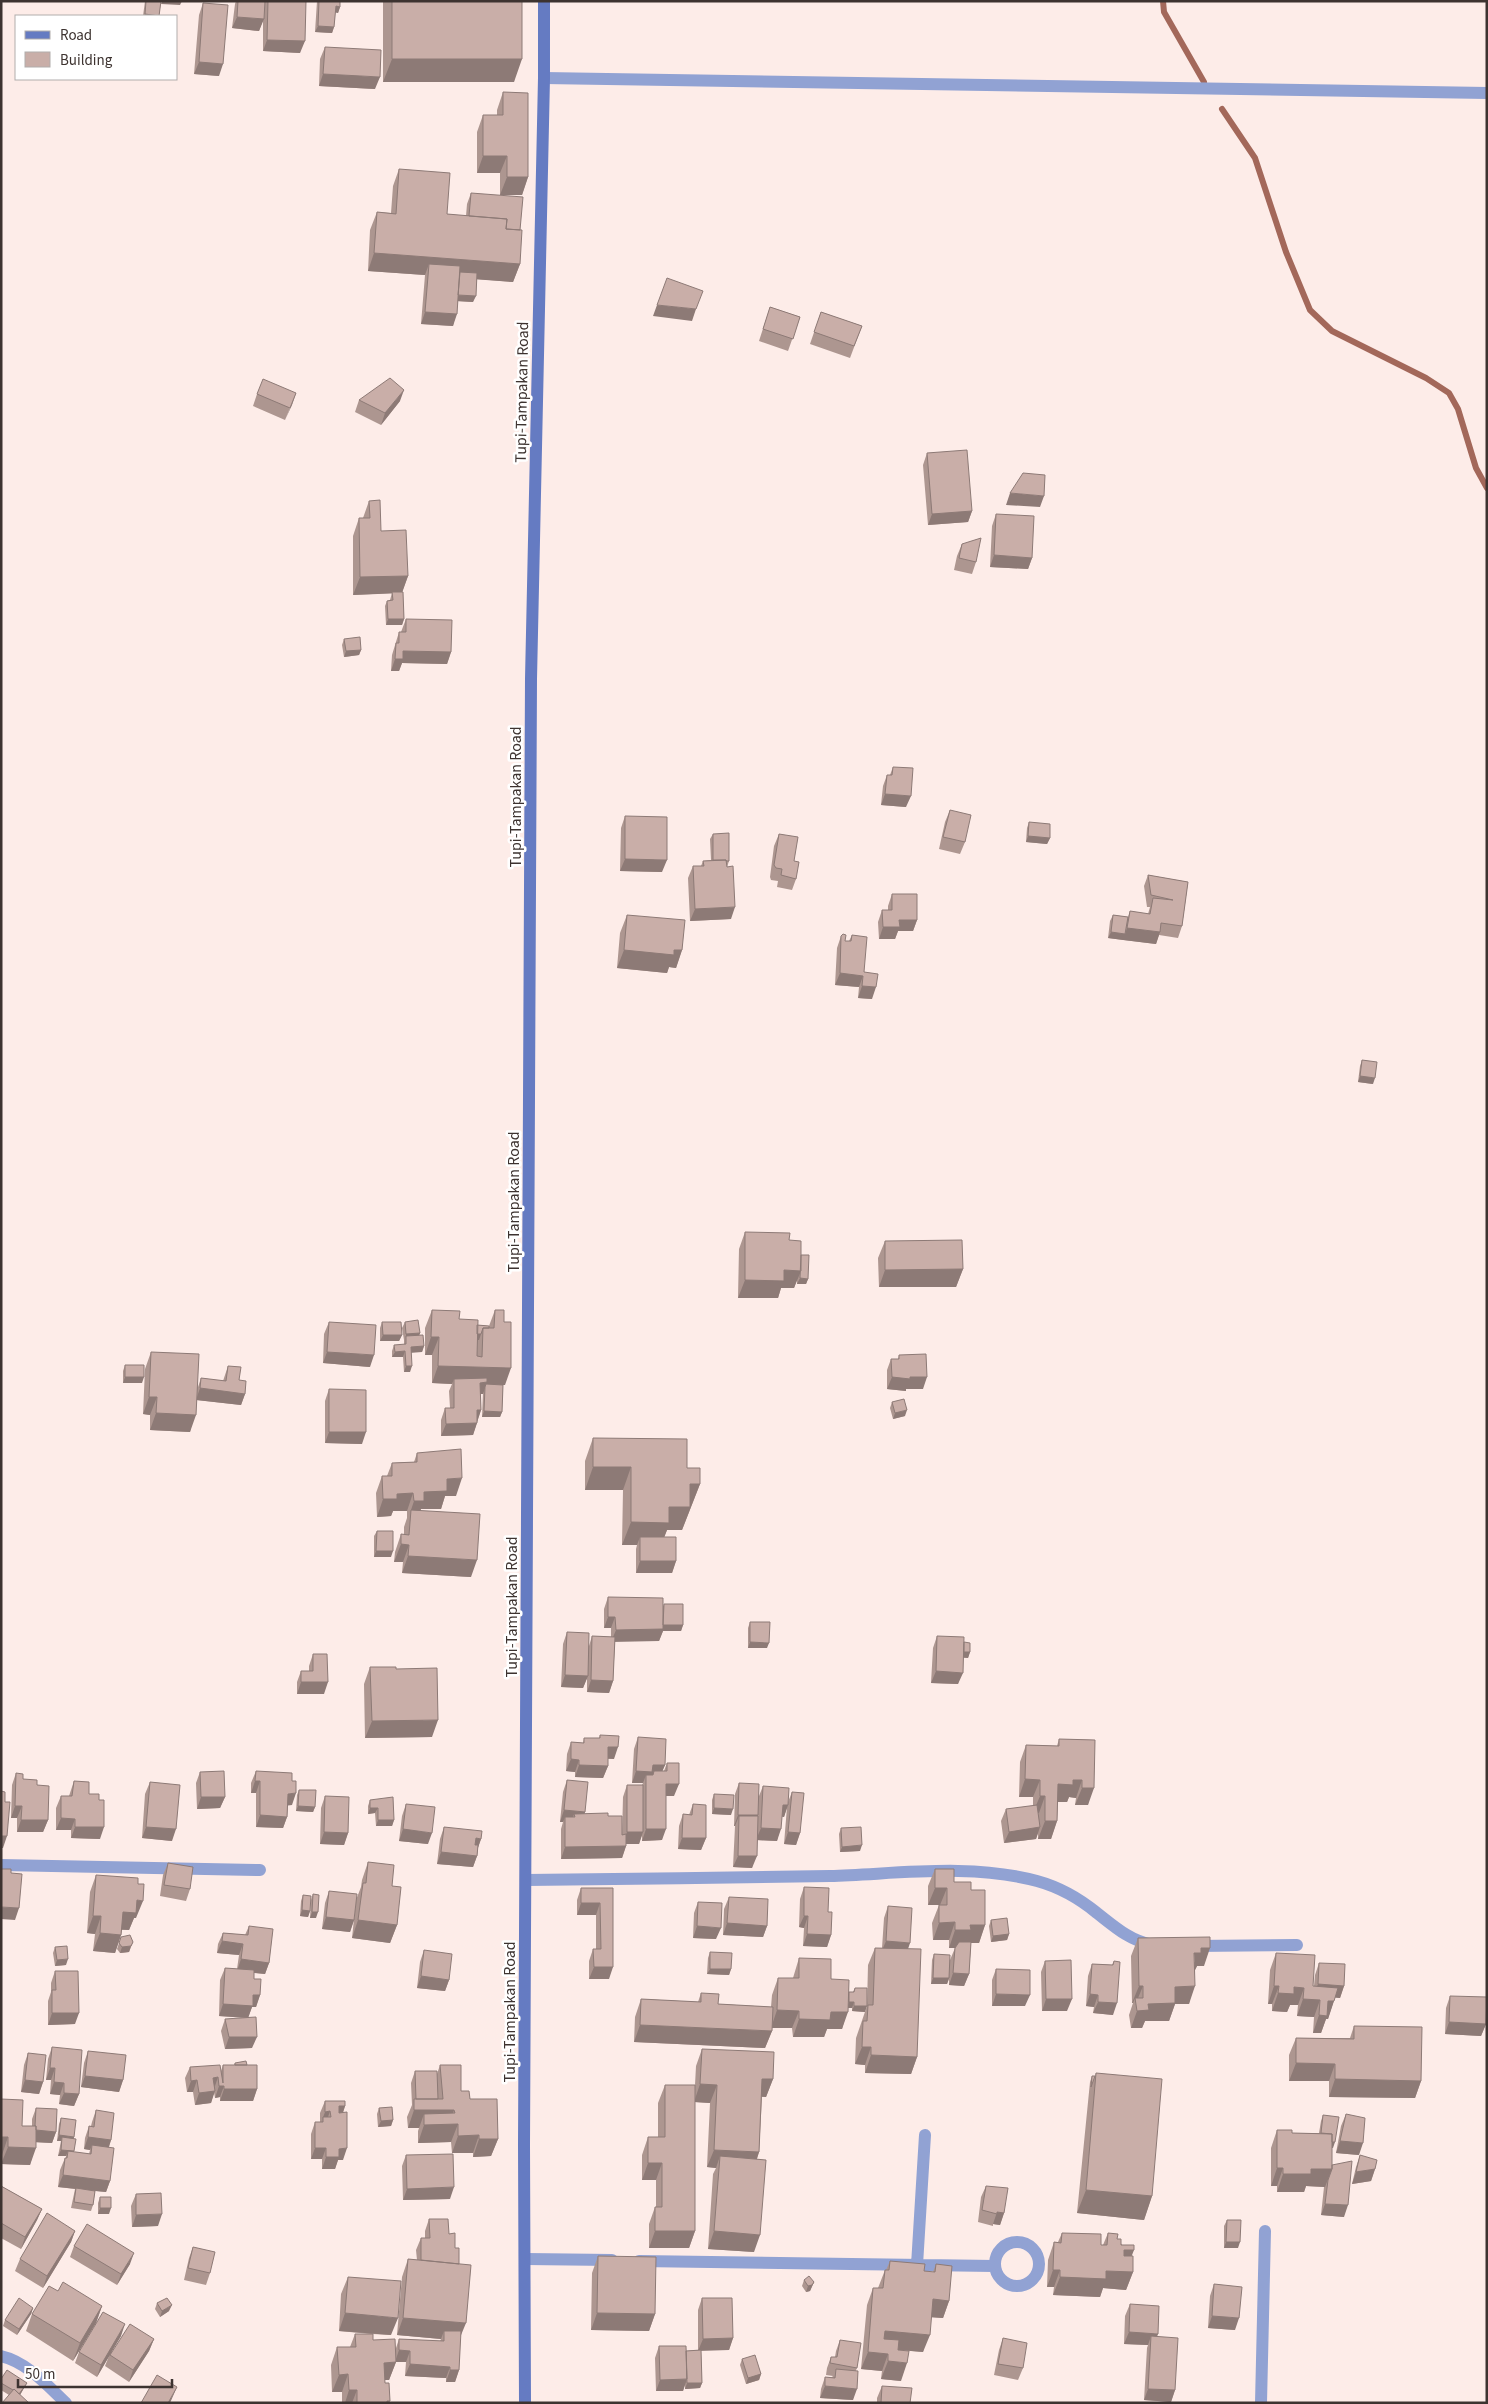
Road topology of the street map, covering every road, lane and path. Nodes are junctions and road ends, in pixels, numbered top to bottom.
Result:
1 (544, 1) edge
2 (544, 78) junction
3 (1487, 92) edge
4 (1, 1865) edge
5 (260, 1870) dead end
6 (526, 1880) junction
7 (1297, 1945) dead end
8 (1169, 1946) edge
9 (1182, 1946) edge
10 (925, 2135) dead end
11 (1265, 2231) dead end
12 (526, 2259) junction
13 (917, 2265) junction
14 (994, 2266) dead end
15 (1, 2356) edge
16 (66, 2403) edge
17 (525, 2403) edge
18 (1262, 2403) edge

1 - 2 main road, Tupi-Tampakan Road
2 - 3 street
2 - 6 main road, Tupi-Tampakan Road
4 - 5 street
6 - 8 street
6 - 12 main road, Tupi-Tampakan Road
7 - 9 street
10 - 13 street
11 - 18 street
12 - 13 street
12 - 17 main road, Tupi-Tampakan Road
13 - 14 street
15 - 16 street

